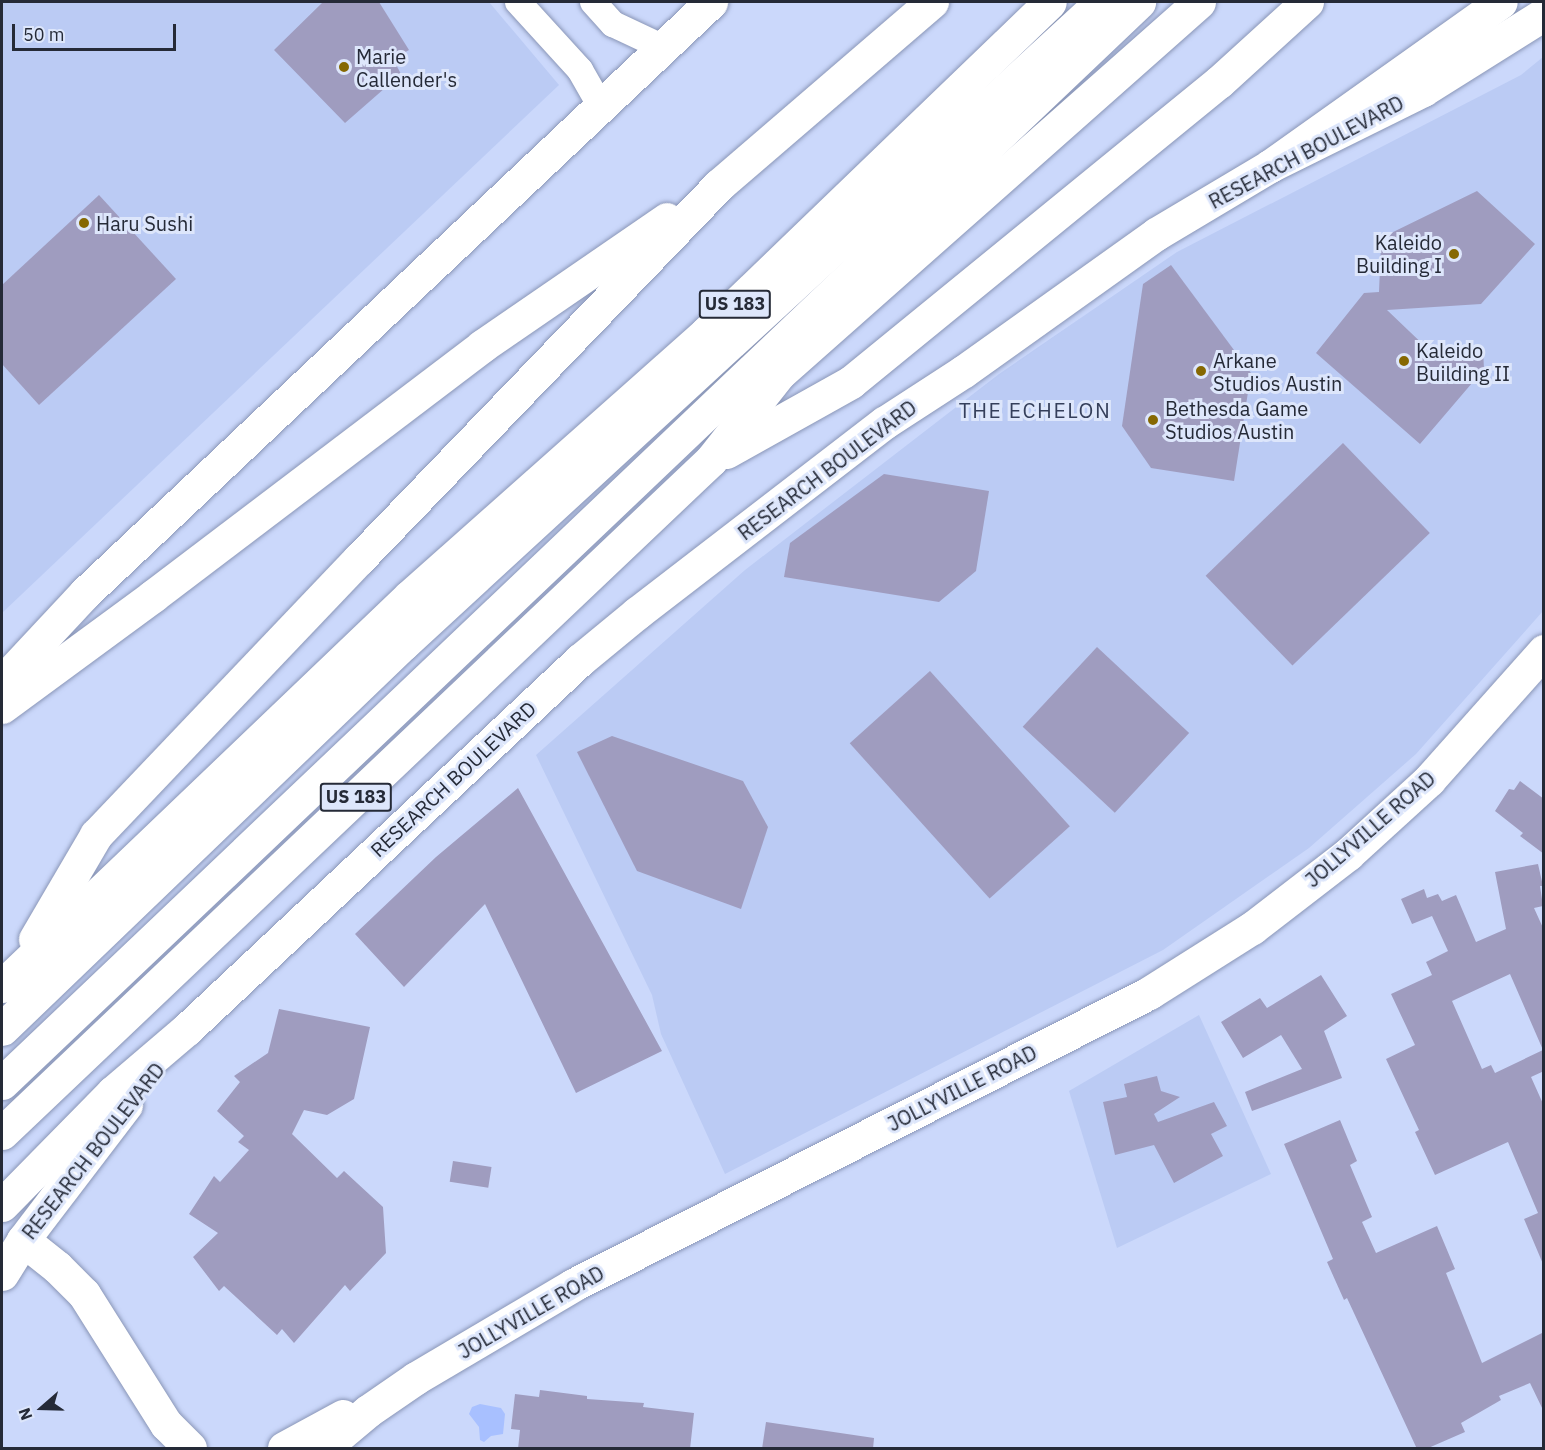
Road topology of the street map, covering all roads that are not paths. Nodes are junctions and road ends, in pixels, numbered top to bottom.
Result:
1 (518, 2) edge
2 (593, 2) edge
3 (711, 2) edge
4 (932, 2) edge
5 (1050, 2) edge
6 (1199, 2) edge
7 (1307, 2) edge
8 (1501, 2) edge
9 (1128, 3) edge
10 (1544, 14) edge
11 (662, 47) junction
12 (600, 105) junction
13 (1270, 166) junction
14 (719, 185) junction
15 (711, 460) junction
16 (1544, 651) edge
17 (2, 682) edge
18 (2, 707) edge
19 (9, 979) edge
20 (2, 1029) edge
21 (187, 1029) junction
22 (2, 1083) edge
23 (2, 1133) edge
24 (2, 1205) edge
25 (23, 1240) junction
26 (2, 1274) edge
27 (368, 1411) junction
28 (190, 1448) edge
29 (284, 1449) edge
30 (324, 1449) edge

1 - 12 street
2 - 11 street
3 - 11 main road
4 - 14 main road
5 - 19 main road, US 183
6 - 15 main road, US 183
7 - 15 main road
8 - 13 main road
9 - 20 main road
9 - 22 main road
10 - 13 main road, RESEARCH BOULEVARD
11 - 12 main road
12 - 17 main road
13 - 21 main road, RESEARCH BOULEVARD
14 - 18 main road
14 - 19 main road
15 - 23 main road, US 183
16 - 27 main road, JOLLYVILLE ROAD
21 - 24 main road, RESEARCH BOULEVARD
21 - 25 main road, RESEARCH BOULEVARD
25 - 26 main road, RESEARCH BOULEVARD
25 - 28 main road
27 - 29 main road
27 - 30 main road, JOLLYVILLE ROAD

